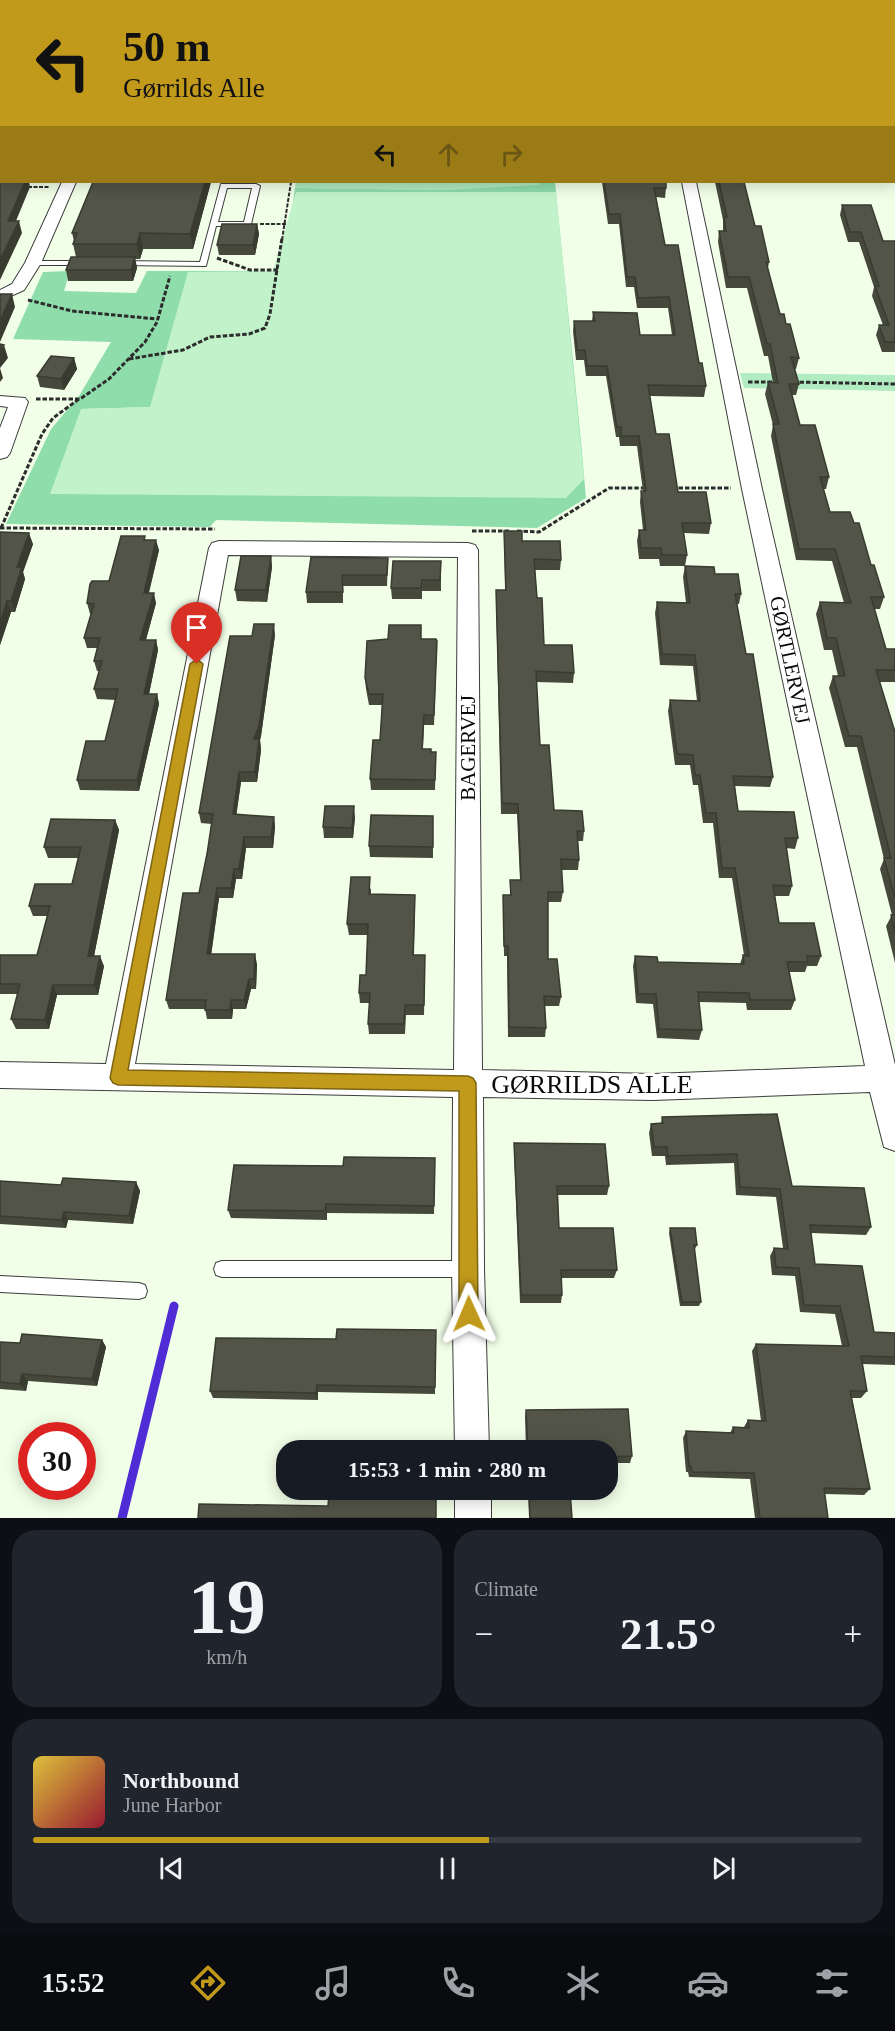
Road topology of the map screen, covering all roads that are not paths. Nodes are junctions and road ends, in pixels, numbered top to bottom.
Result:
1 (689, 183) edge
2 (68, 184) edge
3 (213, 224) junction
4 (33, 263) junction
5 (100, 263) edge
6 (111, 263) edge
7 (4, 294) edge
8 (10, 402) edge
9 (0, 453) edge
10 (0, 1075) edge
11 (118, 1078) junction
12 (889, 1079) edge
13 (468, 1083) junction
14 (895, 1137) edge
15 (222, 1269) dead end
16 (468, 1269) junction
17 (0, 1284) edge
18 (139, 1292) dead end
19 (472, 1440) edge
20 (473, 1500) edge
21 (473, 1518) edge

1 - 12 street, GØRTLERVEJ
2 - 4 street
3 - 3 lane
3 - 6 lane
4 - 5 lane
4 - 7 street
8 - 9 street
10 - 11 street, GØRRILDS ALLE
11 - 13 street, GØRRILDS ALLE
11 - 13 street, BAGERVEJ
12 - 13 street, GØRRILDS ALLE
12 - 14 street, GØRTLERVEJ
13 - 16 street
15 - 16 lane
16 - 19 street
17 - 18 lane
20 - 21 street

